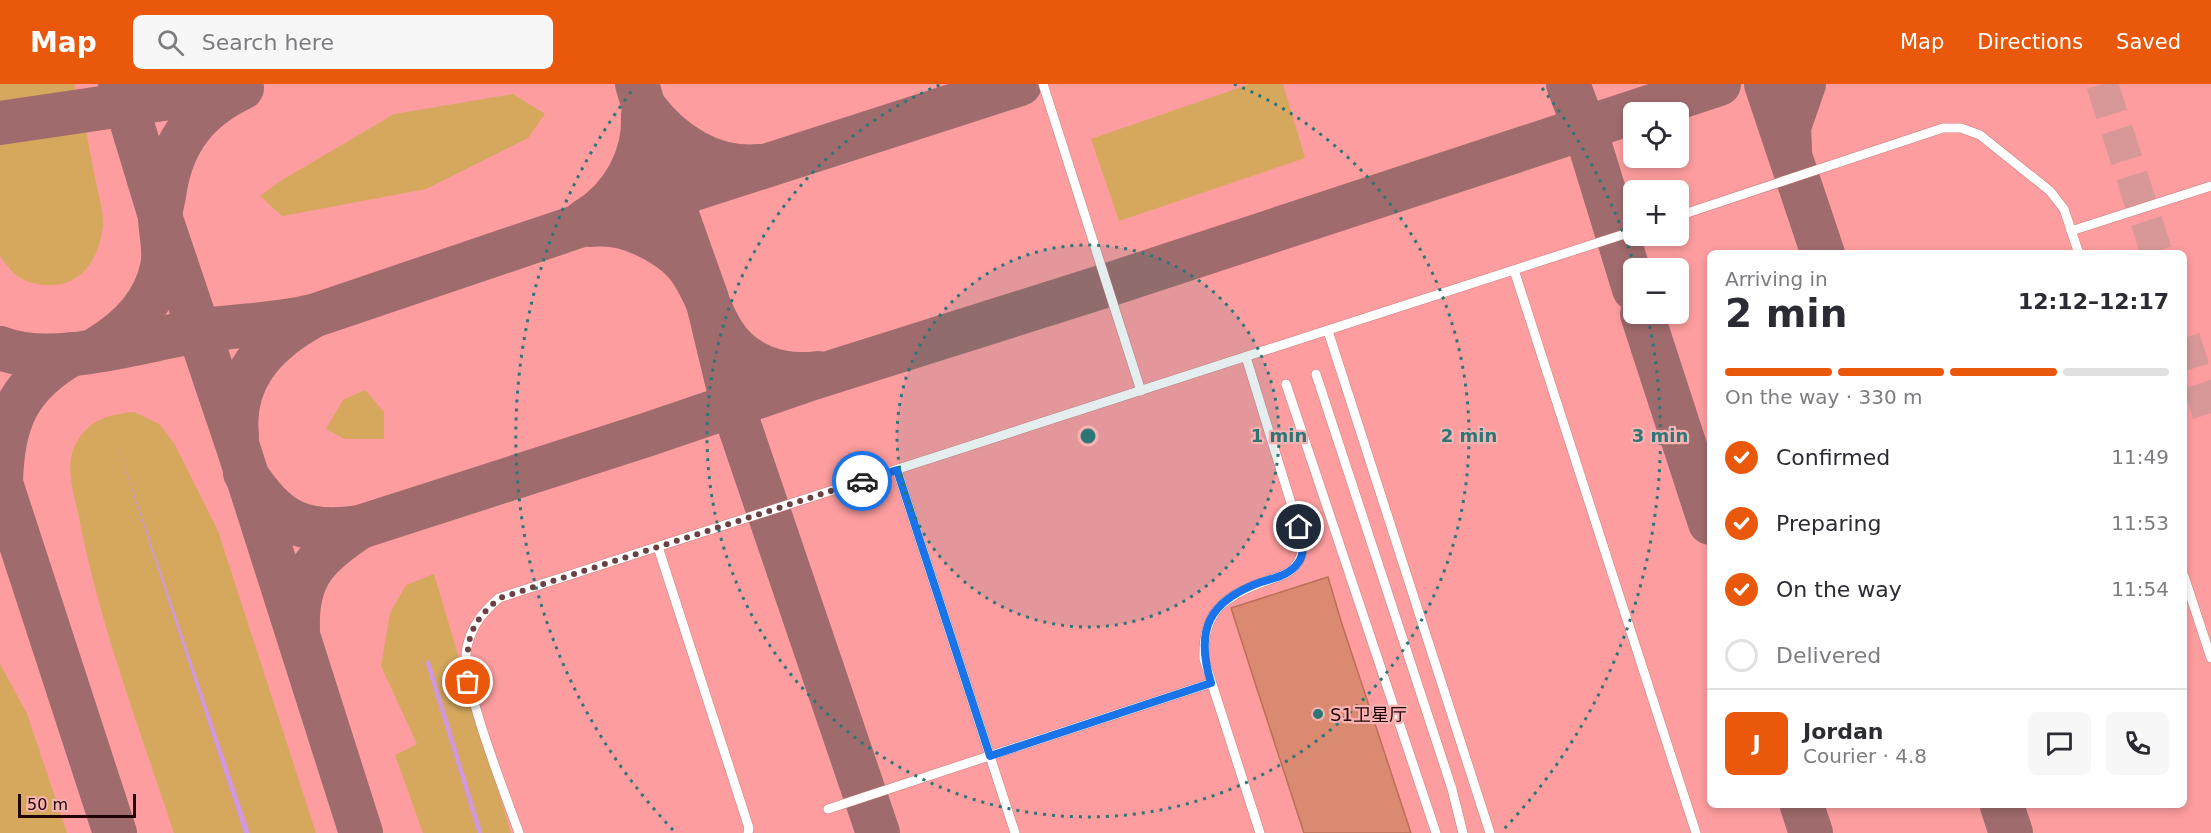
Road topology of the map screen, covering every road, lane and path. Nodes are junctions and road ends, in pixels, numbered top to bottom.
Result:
1 (1043, 84) edge
2 (2211, 186) edge
3 (1689, 212) edge
4 (2072, 231) junction
5 (1623, 235) edge
6 (2078, 250) edge
7 (1514, 270) junction
8 (1328, 331) junction
9 (1246, 357) junction
10 (1316, 374) dead end
11 (1286, 384) dead end
12 (1141, 391) junction
13 (897, 470) junction
14 (658, 547) junction
15 (2187, 585) edge
16 (2211, 658) edge
17 (1211, 683) junction
18 (990, 756) junction
19 (828, 809) dead end
20 (519, 833) edge
21 (748, 833) edge
22 (1015, 833) edge
23 (1260, 833) edge
24 (1436, 833) edge
25 (1463, 833) edge
26 (1490, 833) edge
27 (1696, 833) edge

1 - 12 lane
2 - 4 lane
3 - 4 lane
4 - 6 lane
5 - 7 lane
7 - 8 lane
7 - 27 lane
8 - 9 lane
8 - 26 lane
9 - 12 lane
9 - 17 lane
10 - 25 lane
11 - 24 lane
12 - 13 lane
13 - 14 lane
13 - 18 lane
14 - 20 lane
14 - 21 lane
15 - 16 lane
17 - 18 lane
17 - 23 lane
18 - 19 lane
18 - 22 lane

